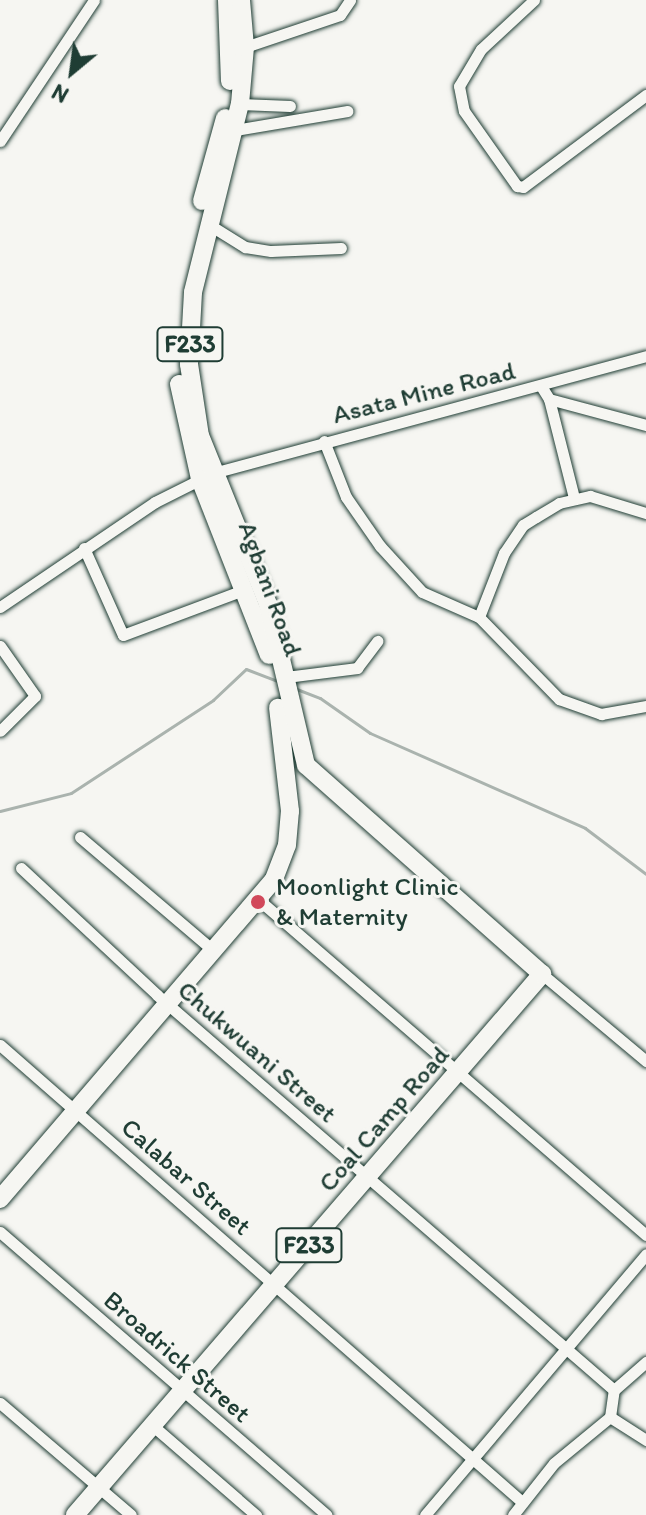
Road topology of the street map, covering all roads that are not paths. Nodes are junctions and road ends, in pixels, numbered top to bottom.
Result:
1 (94, 0) edge
2 (227, 0) edge
3 (241, 0) edge
4 (350, 0) edge
5 (534, 0) edge
6 (245, 47) junction
7 (646, 95) edge
8 (240, 104) junction
9 (290, 106) dead end
10 (347, 111) dead end
11 (235, 130) junction
12 (0, 141) edge
13 (207, 223) junction
14 (341, 248) dead end
15 (646, 356) edge
16 (541, 386) junction
17 (549, 399) junction
18 (646, 425) edge
19 (324, 441) junction
20 (206, 476) junction
21 (574, 498) junction
22 (646, 513) edge
23 (84, 548) junction
24 (246, 589) junction
25 (0, 607) edge
26 (479, 617) junction
27 (377, 641) dead end
28 (0, 646) edge
29 (281, 682) junction
30 (646, 706) edge
31 (0, 731) edge
32 (313, 775) junction
33 (288, 778) junction
34 (80, 837) dead end
35 (21, 868) dead end
36 (259, 900) junction
37 (215, 953) junction
38 (542, 974) junction
39 (171, 1004) junction
40 (0, 1045) edge
41 (646, 1061) edge
42 (459, 1073) junction
43 (77, 1112) junction
44 (367, 1177) junction
45 (0, 1199) edge
46 (0, 1232) edge
47 (646, 1235) edge
48 (646, 1254) edge
49 (276, 1283) junction
50 (565, 1349) junction
51 (646, 1362) edge
52 (640, 1377) edge
53 (614, 1390) junction
54 (181, 1391) junction
55 (0, 1403) edge
56 (610, 1417) junction
57 (152, 1425) junction
58 (646, 1440) edge
59 (473, 1459) junction
60 (98, 1487) junction
61 (522, 1502) junction
62 (75, 1515) edge
63 (131, 1515) edge
64 (256, 1515) edge
65 (327, 1515) edge
66 (425, 1515) edge
67 (513, 1515) edge

1 - 12 street
2 - 20 main road, Agbani Road / F233
3 - 6 main road, Agbani Road / F233
4 - 6 street
5 - 7 street
6 - 8 main road, Agbani Road / F233
8 - 9 street
8 - 11 main road, Agbani Road / F233
10 - 11 street
11 - 13 main road, Agbani Road / F233
13 - 14 street
13 - 20 main road, Agbani Road / F233
15 - 16 street, Asata Mine Road
16 - 17 street
16 - 19 street, Asata Mine Road
17 - 18 street
17 - 21 street
19 - 20 street, Asata Mine Road
19 - 26 street
20 - 23 street, Asata Mine Road
20 - 24 main road, Agbani Road / F233
20 - 29 main road, Agbani Road / F233
21 - 22 street
21 - 26 street
23 - 24 street
23 - 25 street, Asata Mine Road
24 - 29 main road, Agbani Road / F233
26 - 30 street
27 - 29 street
28 - 31 street
29 - 32 main road, Agbani Road / F233
29 - 33 main road, Agbani Road / F233
32 - 33 main road
32 - 38 main road, F233
33 - 36 main road, Agbani Road / F233
34 - 37 street
35 - 39 street, Chukwuani Street
36 - 37 main road, Agbani Road / F233
36 - 42 street
37 - 39 main road, Agbani Road / F233
38 - 41 street
38 - 42 main road, Coal Camp Road / F233
39 - 43 main road, Agbani Road / F233
39 - 44 street, Chukwuani Street
40 - 43 street, Calabar Street
42 - 44 main road, Coal Camp Road / F233
42 - 47 street
43 - 45 main road, Agbani Road / F233
43 - 49 street, Calabar Street
44 - 49 main road, Coal Camp Road / F233
44 - 50 street, Chukwuani Street
46 - 54 street, Broadrick Street
48 - 50 street
49 - 54 main road, Coal Camp Road / F233
49 - 59 street, Calabar Street
50 - 53 street, Chukwuani Street
50 - 59 street
51 - 52 street
52 - 53 street
53 - 56 street
54 - 57 main road, Coal Camp Road / F233
54 - 65 street, Broadrick Street
55 - 60 street
56 - 58 street
56 - 61 street
57 - 60 main road, Coal Camp Road / F233
57 - 64 street
59 - 61 street, Calabar Street
59 - 66 street
60 - 62 main road, Coal Camp Road / F233
60 - 63 street
61 - 67 street

